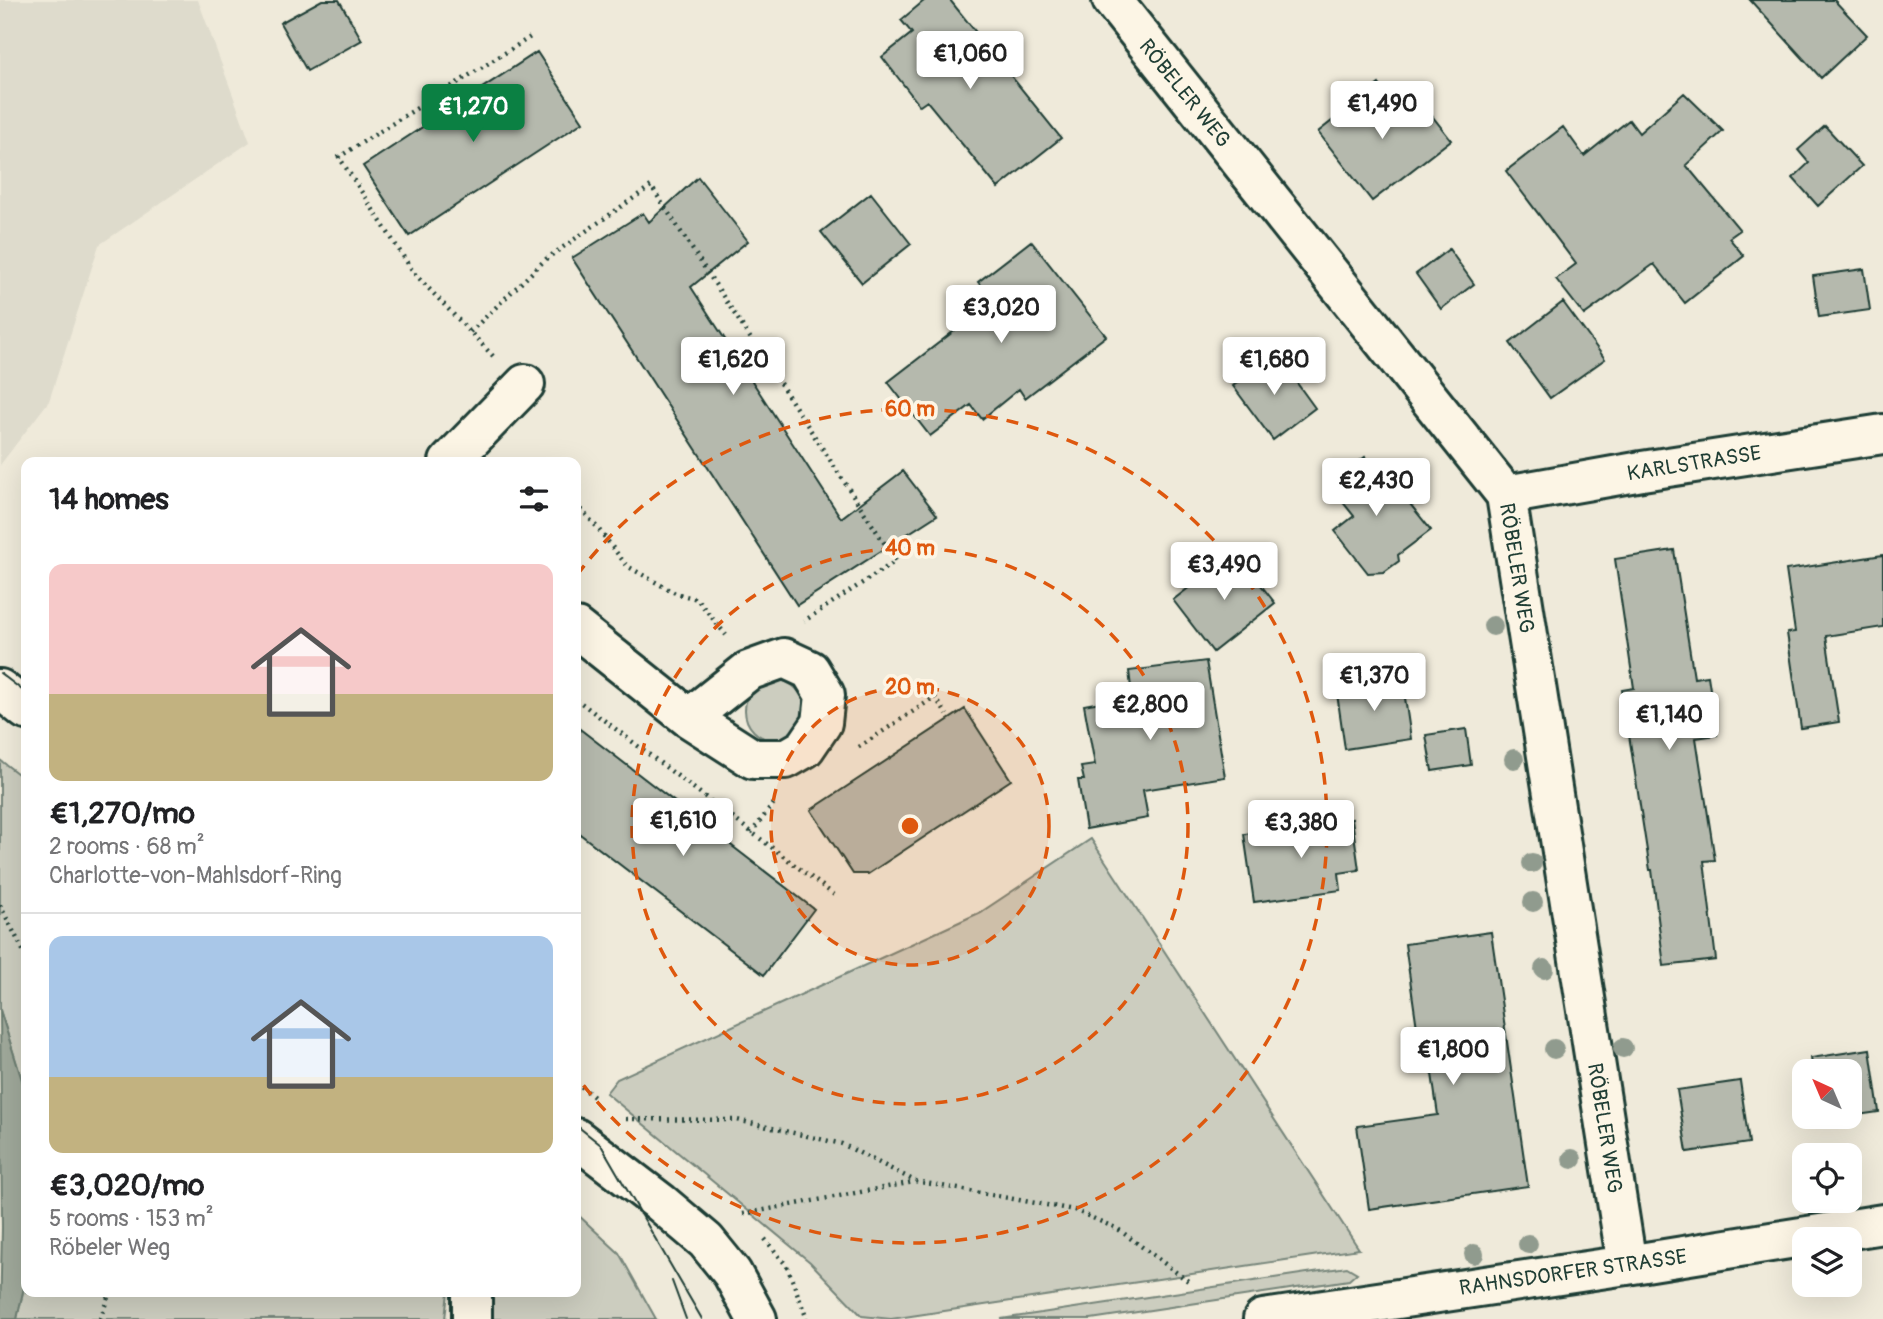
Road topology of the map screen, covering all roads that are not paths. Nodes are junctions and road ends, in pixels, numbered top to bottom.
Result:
1 (1112, 0) edge
2 (525, 384) road end
3 (1883, 434) edge
4 (454, 457) edge
5 (1506, 495) junction
6 (581, 632) edge
7 (0, 689) edge
8 (21, 706) edge
9 (689, 718) junction
10 (581, 1142) edge
11 (1883, 1224) edge
12 (1627, 1265) junction
13 (472, 1297) edge
14 (1365, 1311) edge
15 (1325, 1314) edge
16 (472, 1319) edge
17 (757, 1319) edge
18 (1263, 1319) edge

1 - 5 street, RÖBELER WEG
2 - 4 street
3 - 5 street, KARLSTRASSE
5 - 12 street, RÖBELER WEG
6 - 9 street
7 - 8 street
9 - 9 street
10 - 17 street
11 - 12 street, RAHNSDORFER STRASSE
12 - 14 street, RAHNSDORFER STRASSE
13 - 16 street
14 - 15 street, RAHNSDORFER STRASSE
15 - 18 street, RAHNSDORFER STRASSE

